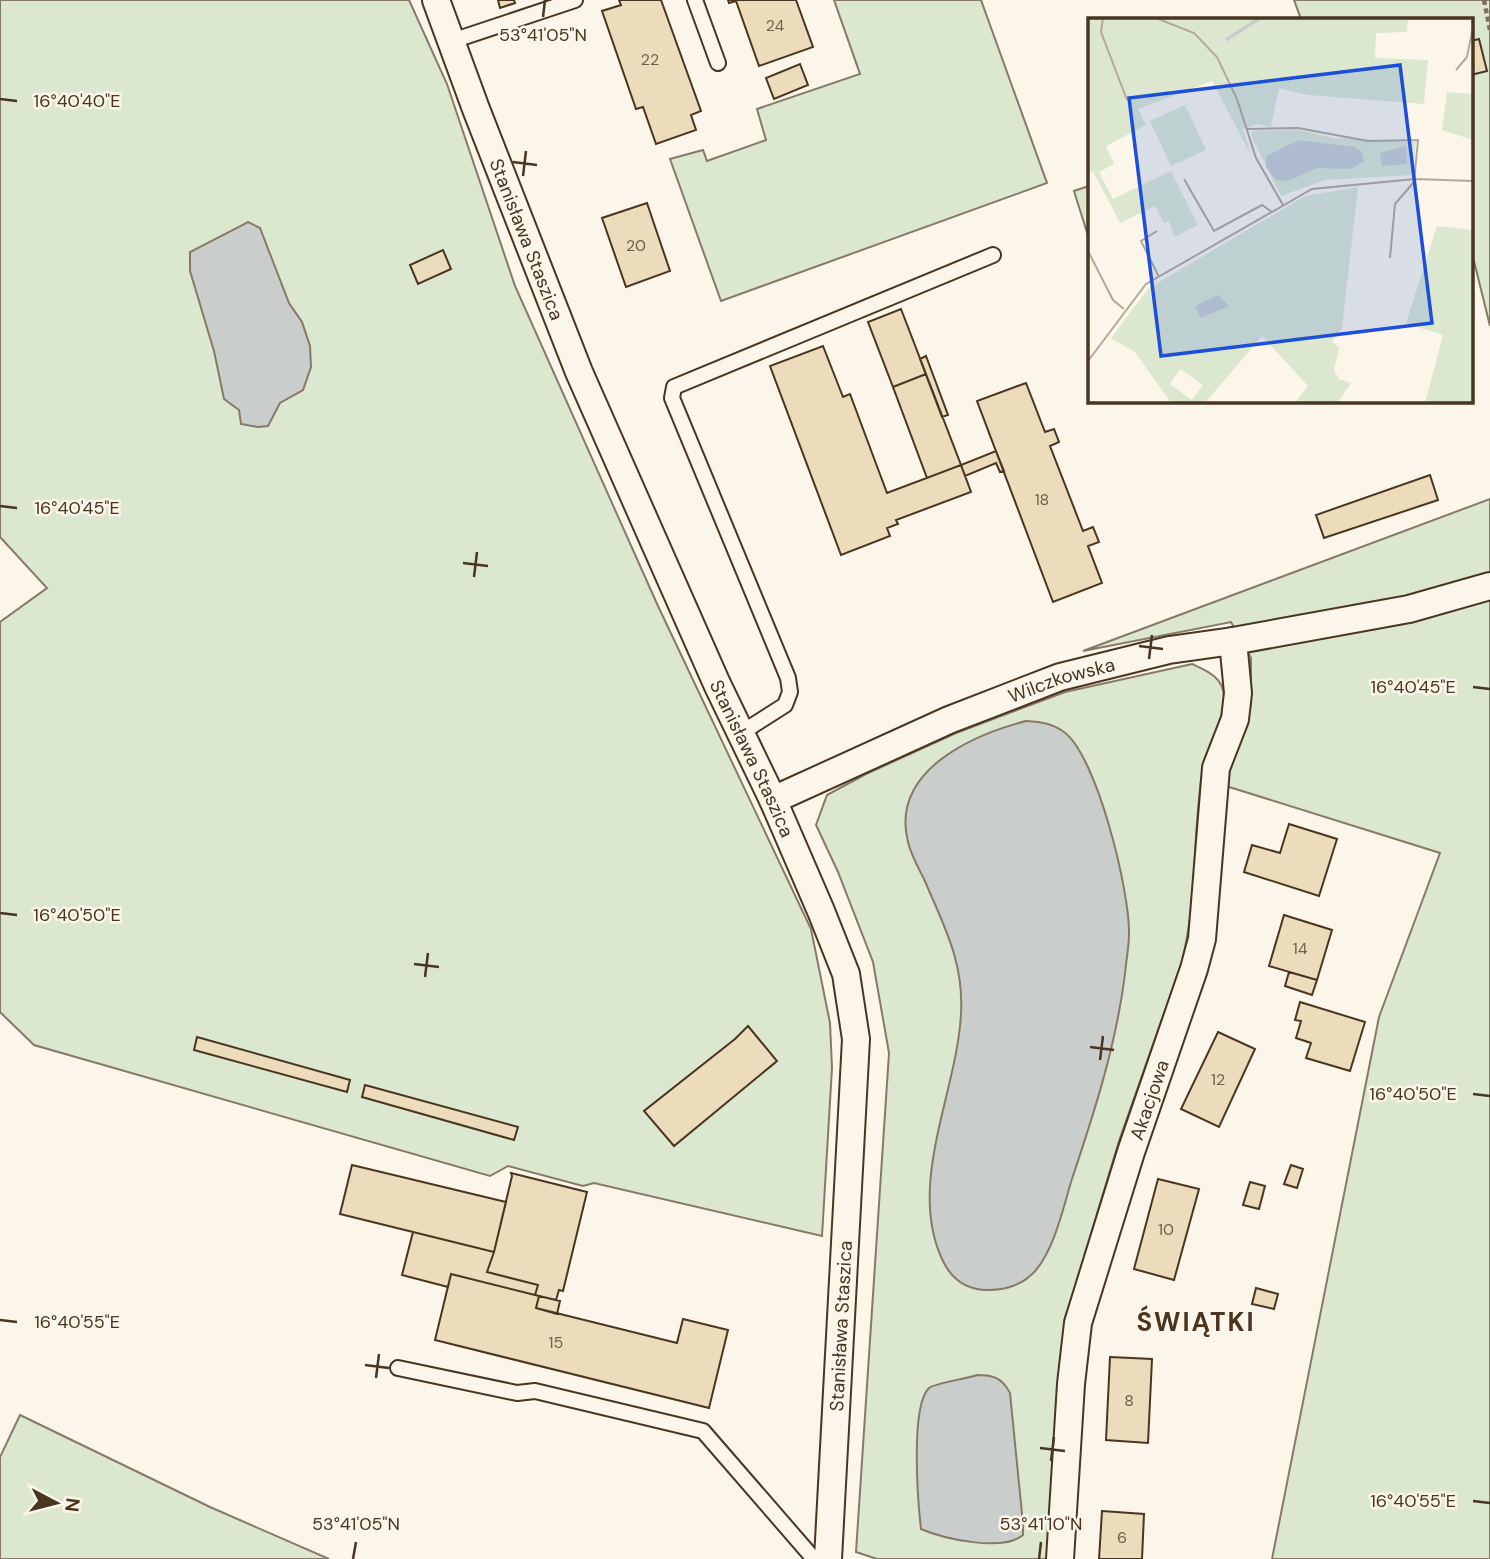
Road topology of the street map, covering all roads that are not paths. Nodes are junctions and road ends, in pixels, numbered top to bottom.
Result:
1 (436, 0) edge
2 (575, 0) edge
3 (695, 0) edge
4 (452, 41) junction
5 (718, 63) dead end
6 (993, 255) dead end
7 (1490, 586) edge
8 (1233, 641) junction
9 (741, 733) junction
10 (773, 800) junction
11 (397, 1368) dead end
12 (814, 1559) edge
13 (828, 1559) edge
14 (1060, 1559) edge

1 - 4 street, Stanisława Staszica
2 - 4 lane
3 - 5 lane
4 - 9 street, Stanisława Staszica
6 - 9 lane
7 - 8 street, Wilczkowska
8 - 10 street, Wilczkowska
8 - 14 street, Akacjowa
9 - 10 street, Stanisława Staszica
10 - 13 street, Stanisława Staszica
11 - 12 lane

